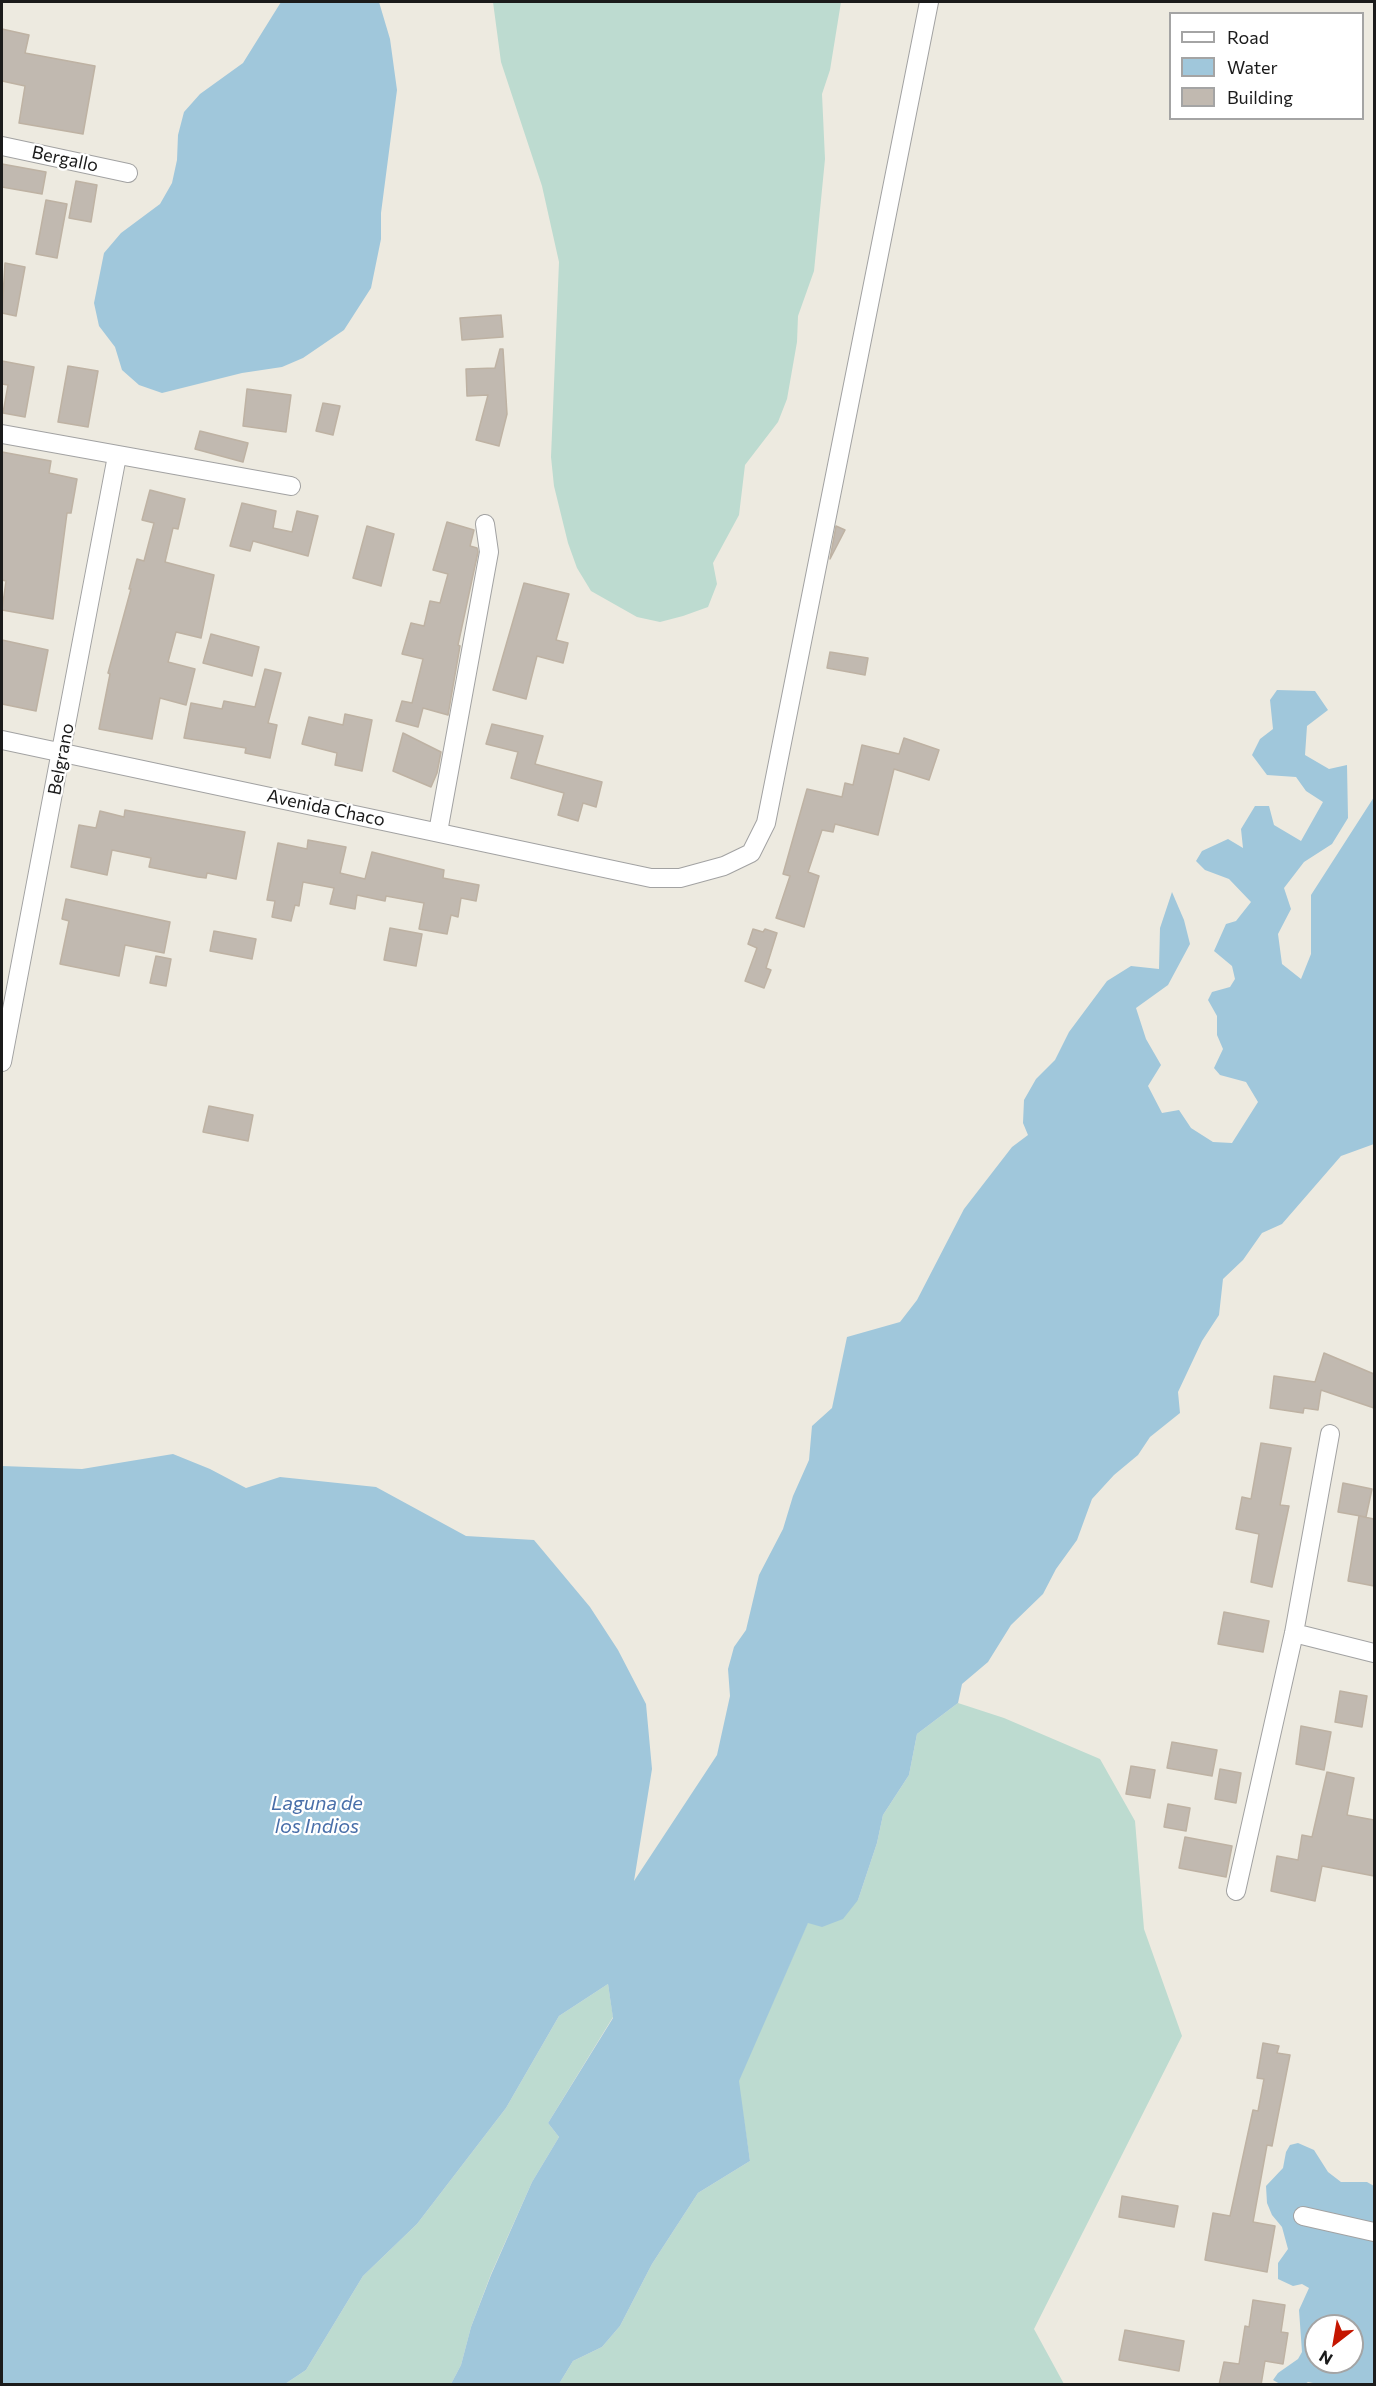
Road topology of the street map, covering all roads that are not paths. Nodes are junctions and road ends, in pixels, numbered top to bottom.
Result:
1 (929, 2) edge
2 (2, 146) edge
3 (128, 173) dead end
4 (2, 434) edge
5 (117, 456) junction
6 (291, 486) dead end
7 (486, 524) dead end
8 (2, 740) edge
9 (63, 752) junction
10 (438, 832) junction
11 (2, 1062) edge
12 (1330, 1434) dead end
13 (1294, 1633) junction
14 (1374, 1653) edge
15 (1236, 1891) dead end
16 (1303, 2216) dead end
17 (1374, 2232) edge

1 - 10 street, Avenida Chaco
2 - 3 street, Bergallo
4 - 5 street
5 - 6 street
5 - 9 street, Belgrano
7 - 10 street
8 - 9 street, Avenida Chaco
9 - 10 street, Avenida Chaco
9 - 11 street, Belgrano
12 - 13 street
13 - 14 street
13 - 15 street
16 - 17 street

